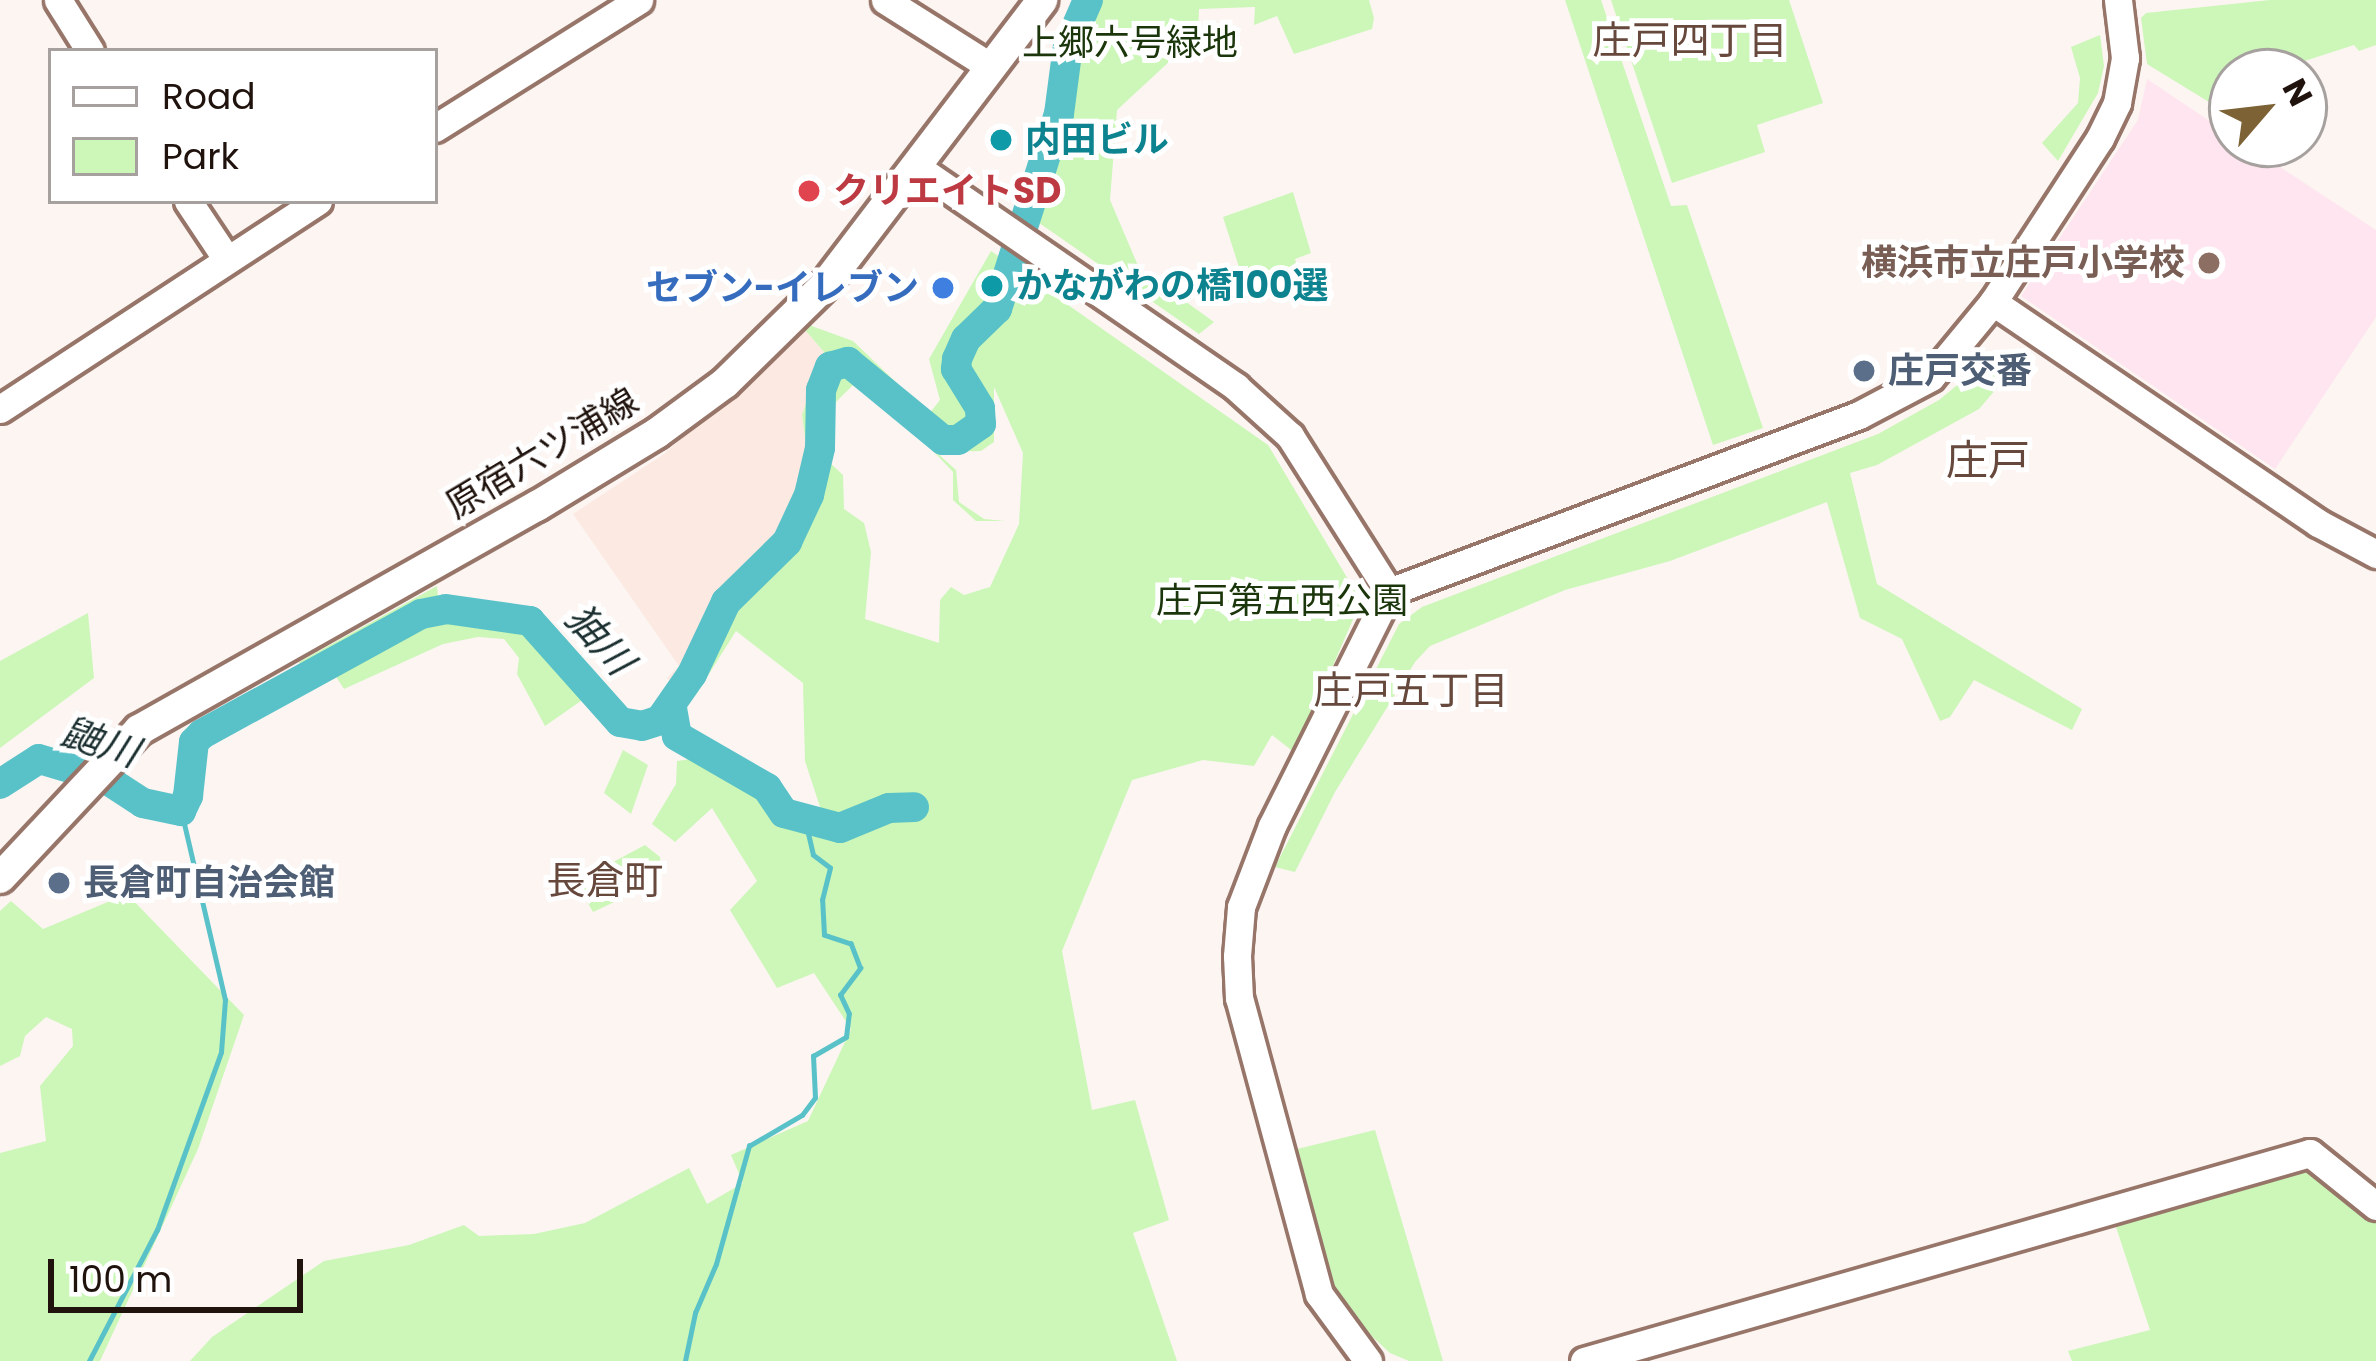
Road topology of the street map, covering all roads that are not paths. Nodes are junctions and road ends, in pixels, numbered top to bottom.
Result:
1 (58, 0) edge
2 (639, 0) edge
3 (885, 0) edge
4 (1042, 0) edge
5 (2148, 0) edge
6 (2119, 2) edge
7 (88, 48) edge
8 (991, 67) junction
9 (438, 126) edge
10 (915, 166) junction
11 (190, 204) edge
12 (313, 204) edge
13 (226, 258) junction
14 (1993, 302) junction
15 (0, 410) edge
16 (2376, 554) edge
17 (1389, 592) junction
18 (0, 878) edge
19 (2376, 1207) edge
20 (1368, 1361) edge
21 (1584, 1361) edge

1 - 7 street
2 - 9 street
3 - 8 street
4 - 8 main road, 原宿六ツ浦線
5 - 6 street
6 - 14 street
8 - 10 main road, 原宿六ツ浦線
10 - 17 street
10 - 18 main road, 原宿六ツ浦線
11 - 13 street
12 - 13 street
13 - 15 street
14 - 16 street
14 - 17 street
17 - 20 street
19 - 21 street

